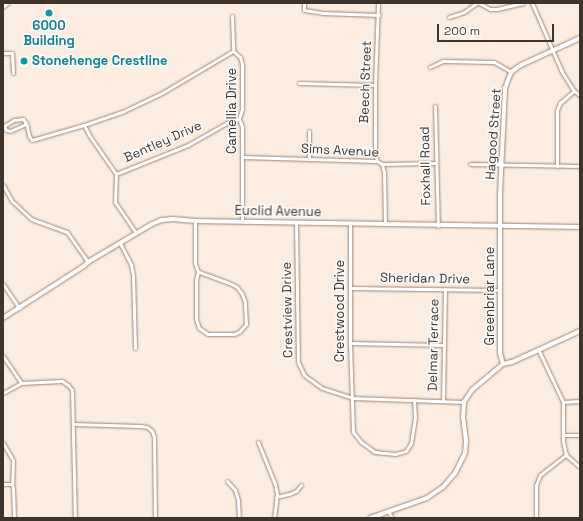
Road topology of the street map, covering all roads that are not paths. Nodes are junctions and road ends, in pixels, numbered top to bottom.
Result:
1 (8, 3) edge
2 (304, 3) edge
3 (378, 3) edge
4 (478, 3) edge
5 (521, 3) edge
6 (532, 3) edge
7 (3, 7) edge
8 (379, 15) junction
9 (232, 16) dead end
10 (449, 17) dead end
11 (580, 38) edge
12 (234, 51) junction
13 (552, 51) junction
14 (3, 53) edge
15 (430, 67) dead end
16 (511, 72) junction
17 (13, 74) dead end
18 (299, 83) dead end
19 (375, 85) junction
20 (574, 91) junction
21 (580, 95) edge
22 (435, 106) dead end
23 (239, 119) junction
24 (26, 124) junction
25 (84, 125) junction
26 (309, 131) dead end
27 (242, 157) junction
28 (309, 159) junction
29 (377, 161) junction
30 (436, 163) junction
31 (382, 164) junction
32 (470, 164) dead end
33 (502, 165) junction
34 (557, 166) junction
35 (580, 166) edge
36 (116, 174) junction
37 (3, 186) edge
38 (242, 220) junction
39 (195, 221) junction
40 (296, 222) junction
41 (350, 224) junction
42 (385, 224) junction
43 (438, 226) junction
44 (501, 227) junction
45 (580, 228) edge
46 (136, 233) junction
47 (120, 243) junction
48 (88, 262) junction
49 (198, 272) junction
50 (3, 284) edge
51 (350, 288) junction
52 (445, 289) junction
53 (500, 290) junction
54 (19, 308) junction
55 (3, 318) edge
56 (580, 331) edge
57 (350, 344) junction
58 (443, 345) junction
59 (135, 348) dead end
60 (538, 349) junction
61 (3, 356) edge
62 (503, 364) junction
63 (21, 383) junction
64 (3, 393) edge
65 (352, 398) junction
66 (414, 400) junction
67 (443, 401) junction
68 (580, 401) edge
69 (464, 402) junction
70 (563, 402) junction
71 (74, 424) junction
72 (563, 435) junction
73 (580, 435) edge
74 (258, 442) dead end
75 (3, 443) edge
76 (566, 455) junction
77 (580, 467) edge
78 (227, 481) dead end
79 (3, 484) edge
80 (12, 484) junction
81 (301, 485) dead end
82 (276, 497) junction
83 (388, 510) junction
84 (14, 518) edge
85 (74, 518) edge
86 (155, 518) edge
87 (239, 518) edge
88 (274, 518) edge
89 (370, 518) edge
90 (392, 518) edge
91 (536, 518) edge

1 - 7 street
2 - 8 street
3 - 8 street, Beech Street
4 - 5 street
4 - 10 street
6 - 13 street
8 - 19 street, Beech Street
9 - 12 street, Camellia Drive
11 - 13 street, Hagood Street
12 - 23 street, Camellia Drive
12 - 25 street
13 - 16 street, Hagood Street
13 - 20 street
14 - 17 street
15 - 16 street
16 - 33 street, Hagood Street
18 - 19 street
19 - 29 street, Beech Street
20 - 21 street
20 - 34 street
22 - 30 street, Foxhall Road
23 - 27 street, Camellia Drive
23 - 36 street, Bentley Drive
24 - 24 street
24 - 25 street
25 - 36 street
26 - 28 street
27 - 28 street, Sims Avenue
27 - 38 street, Camellia Drive
28 - 29 street, Sims Avenue
29 - 31 street, Sims Avenue
30 - 31 street, Sims Avenue
30 - 43 street, Foxhall Road
31 - 42 street
32 - 33 street
33 - 34 street
33 - 44 street, Hagood Street
34 - 35 street
36 - 46 street
37 - 48 street
38 - 39 street, Euclid Avenue
38 - 40 street, Euclid Avenue
39 - 46 street, Euclid Avenue
39 - 49 street
40 - 41 street, Euclid Avenue
40 - 65 street, Crestview Drive
41 - 42 street, Euclid Avenue
41 - 51 street, Crestwood Drive
42 - 43 street, Euclid Avenue
43 - 44 street, Euclid Avenue
44 - 45 street, Euclid Avenue
44 - 53 street, Greenbriar Lane
46 - 47 street, Euclid Avenue
47 - 48 street, Euclid Avenue
47 - 59 street
48 - 54 street, Euclid Avenue
49 - 49 street
50 - 54 street
51 - 52 street, Sheridan Drive
51 - 57 street, Crestwood Drive
52 - 53 street, Sheridan Drive
52 - 58 street, Delmar Terrace
53 - 62 street, Greenbriar Lane
54 - 55 street, Euclid Avenue
56 - 60 street
57 - 58 street
57 - 65 street, Crestwood Drive
58 - 67 street, Delmar Terrace
60 - 62 street
60 - 70 street
61 - 63 street
62 - 69 street
63 - 64 street
63 - 71 street
65 - 66 street, Crestview Drive
65 - 66 street, Crestwood Drive
66 - 67 street, Crestview Drive
67 - 69 street, Crestview Drive
68 - 70 street
69 - 83 street
70 - 72 street
71 - 85 street
71 - 86 street
72 - 73 street
72 - 76 street
74 - 82 street
75 - 80 street
76 - 77 street
76 - 91 street
78 - 87 street
79 - 80 street
80 - 84 street
81 - 82 street
82 - 88 street
83 - 89 street
83 - 90 street

